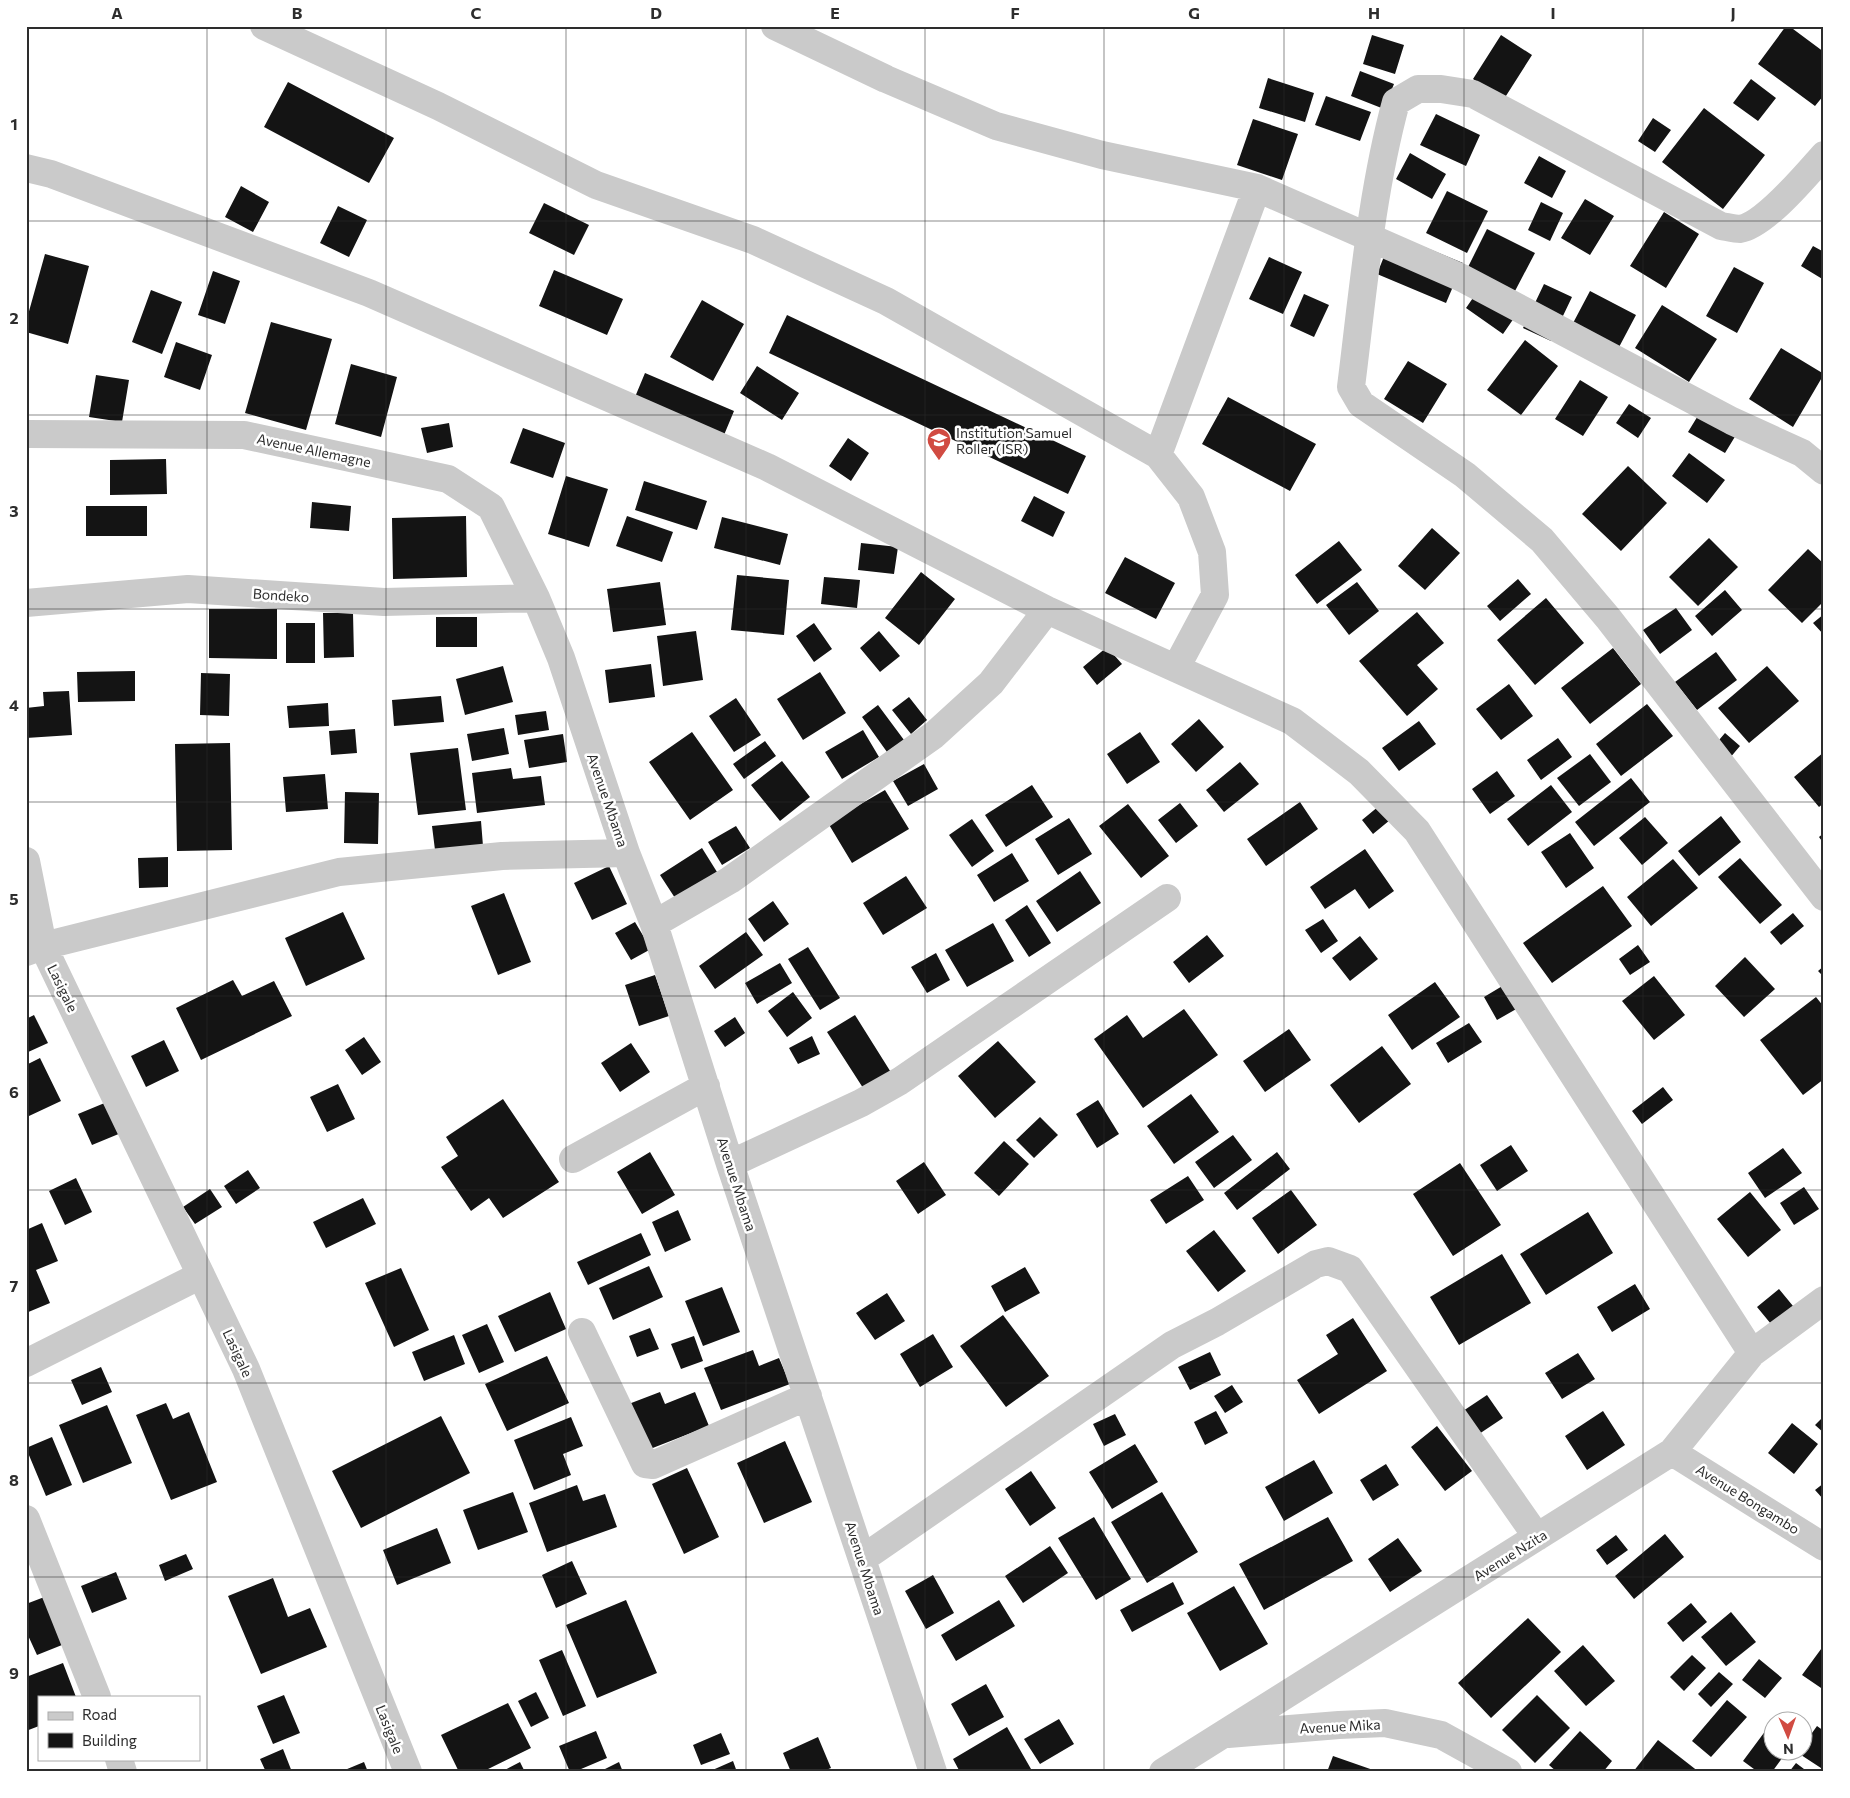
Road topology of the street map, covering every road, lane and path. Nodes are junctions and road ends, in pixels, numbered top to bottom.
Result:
1 (264, 26) edge
2 (774, 26) edge
3 (1824, 155) edge
4 (26, 168) edge
5 (1258, 188) junction
6 (1370, 238) junction
7 (26, 434) edge
8 (1158, 455) junction
9 (1824, 471) edge
10 (536, 598) junction
11 (26, 604) edge
12 (1047, 610) junction
13 (1176, 668) junction
14 (626, 853) junction
15 (26, 862) edge
16 (1824, 897) edge
17 (1167, 898) dead end
18 (654, 924) junction
19 (35, 949) edge
20 (706, 1086) junction
21 (573, 1159) dead end
22 (730, 1164) junction
23 (201, 1276) junction
24 (1824, 1300) edge
25 (582, 1332) dead end
26 (1752, 1353) junction
27 (26, 1363) edge
28 (808, 1396) junction
29 (1672, 1452) junction
30 (26, 1519) edge
31 (1537, 1537) junction
32 (1824, 1547) edge
33 (862, 1559) junction
34 (97, 1696) edge
35 (1222, 1735) junction
36 (119, 1760) edge
37 (123, 1772) edge
38 (408, 1772) edge
39 (933, 1772) edge
40 (1163, 1772) edge
41 (1508, 1772) edge

1 - 8 street
2 - 5 street
3 - 6 street
4 - 12 street
5 - 6 street
5 - 8 street
6 - 9 street
6 - 16 street
7 - 10 street, Avenue Allemagne
8 - 13 street
10 - 11 street, Bondeko
10 - 14 street, Avenue Mbama
12 - 13 street
12 - 18 street
13 - 26 street
14 - 18 street, Avenue Mbama
14 - 19 street
15 - 19 street, Lasigale
17 - 22 street
18 - 20 street, Avenue Mbama
19 - 23 street, Lasigale
20 - 21 street
20 - 22 street, Avenue Mbama
22 - 28 street, Avenue Mbama
23 - 27 street
23 - 38 street, Lasigale
24 - 26 street, Avenue Nzita
25 - 28 street
26 - 29 street, Avenue Nzita
28 - 33 street, Avenue Mbama
29 - 31 street, Avenue Nzita
29 - 32 street, Avenue Bongambo
30 - 34 street
31 - 33 street
31 - 35 street, Avenue Nzita
33 - 39 street, Avenue Mbama
35 - 40 street, Avenue Nzita
35 - 41 street, Avenue Mika
36 - 37 street

